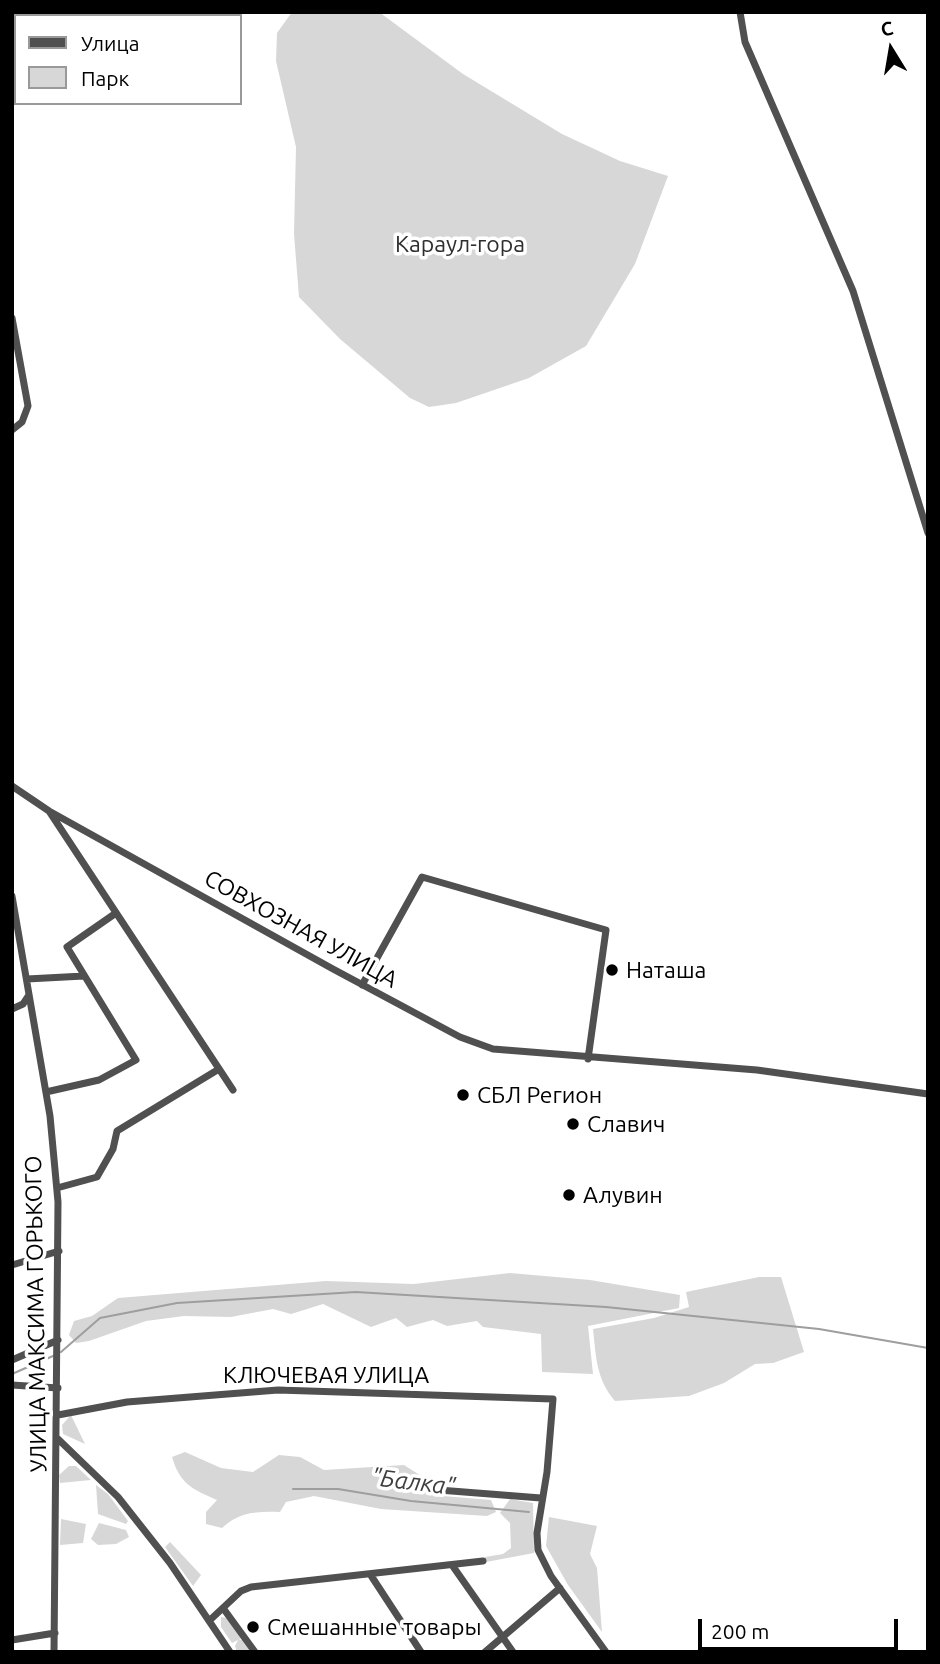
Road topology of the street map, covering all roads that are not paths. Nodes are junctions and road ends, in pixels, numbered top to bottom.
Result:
1 (740, 12) edge
2 (12, 318) edge
3 (12, 430) edge
4 (928, 533) edge
5 (12, 786) edge
6 (49, 811) junction
7 (12, 896) edge
8 (116, 913) junction
9 (84, 976) junction
10 (27, 979) junction
11 (362, 985) junction
12 (29, 995) junction
13 (12, 1009) edge
14 (588, 1059) junction
15 (219, 1069) junction
16 (233, 1090) dead end
17 (46, 1092) junction
18 (928, 1094) edge
19 (57, 1188) junction
20 (59, 1251) junction
21 (12, 1265) edge
22 (58, 1340) junction
23 (12, 1360) edge
24 (12, 1385) edge
25 (58, 1388) junction
26 (58, 1415) junction
27 (58, 1439) junction
28 (426, 1489) dead end
29 (541, 1498) junction
30 (483, 1561) dead end
31 (452, 1565) junction
32 (370, 1574) junction
33 (560, 1588) junction
34 (223, 1608) junction
35 (210, 1620) junction
36 (55, 1633) junction
37 (504, 1638) junction
38 (12, 1640) edge
39 (54, 1652) edge
40 (230, 1652) edge
41 (255, 1652) edge
42 (421, 1652) edge
43 (485, 1652) edge
44 (513, 1652) edge
45 (606, 1652) edge

1 - 4 street
2 - 3 street
5 - 6 street, СОВХОЗНАЯ УЛИЦА
6 - 8 street
6 - 11 street, СОВХОЗНАЯ УЛИЦА
7 - 10 street, УЛИЦА МАКСИМА ГОРЬКОГО
8 - 9 street
8 - 15 street
9 - 10 street
9 - 17 street
10 - 12 street, УЛИЦА МАКСИМА ГОРЬКОГО
11 - 14 street, СОВХОЗНАЯ УЛИЦА
11 - 14 street
12 - 13 street
12 - 17 street, УЛИЦА МАКСИМА ГОРЬКОГО
14 - 18 street, СОВХОЗНАЯ УЛИЦА
15 - 16 street
15 - 19 street
17 - 19 street, УЛИЦА МАКСИМА ГОРЬКОГО
19 - 20 street, УЛИЦА МАКСИМА ГОРЬКОГО
20 - 21 street
20 - 22 street, УЛИЦА МАКСИМА ГОРЬКОГО
22 - 23 street
22 - 25 street, УЛИЦА МАКСИМА ГОРЬКОГО
24 - 25 street
25 - 26 street, УЛИЦА МАКСИМА ГОРЬКОГО
26 - 27 street, УЛИЦА МАКСИМА ГОРЬКОГО
26 - 29 street, КЛЮЧЕВАЯ УЛИЦА
27 - 35 street
27 - 36 street, УЛИЦА МАКСИМА ГОРЬКОГО
28 - 29 street
29 - 33 street
30 - 31 street
31 - 32 street
31 - 37 street
32 - 34 street
32 - 42 street
33 - 37 street
33 - 45 street
34 - 35 street
34 - 41 street
35 - 40 street
36 - 38 street
36 - 39 street, УЛИЦА МАКСИМА ГОРЬКОГО
37 - 43 street
37 - 44 street

